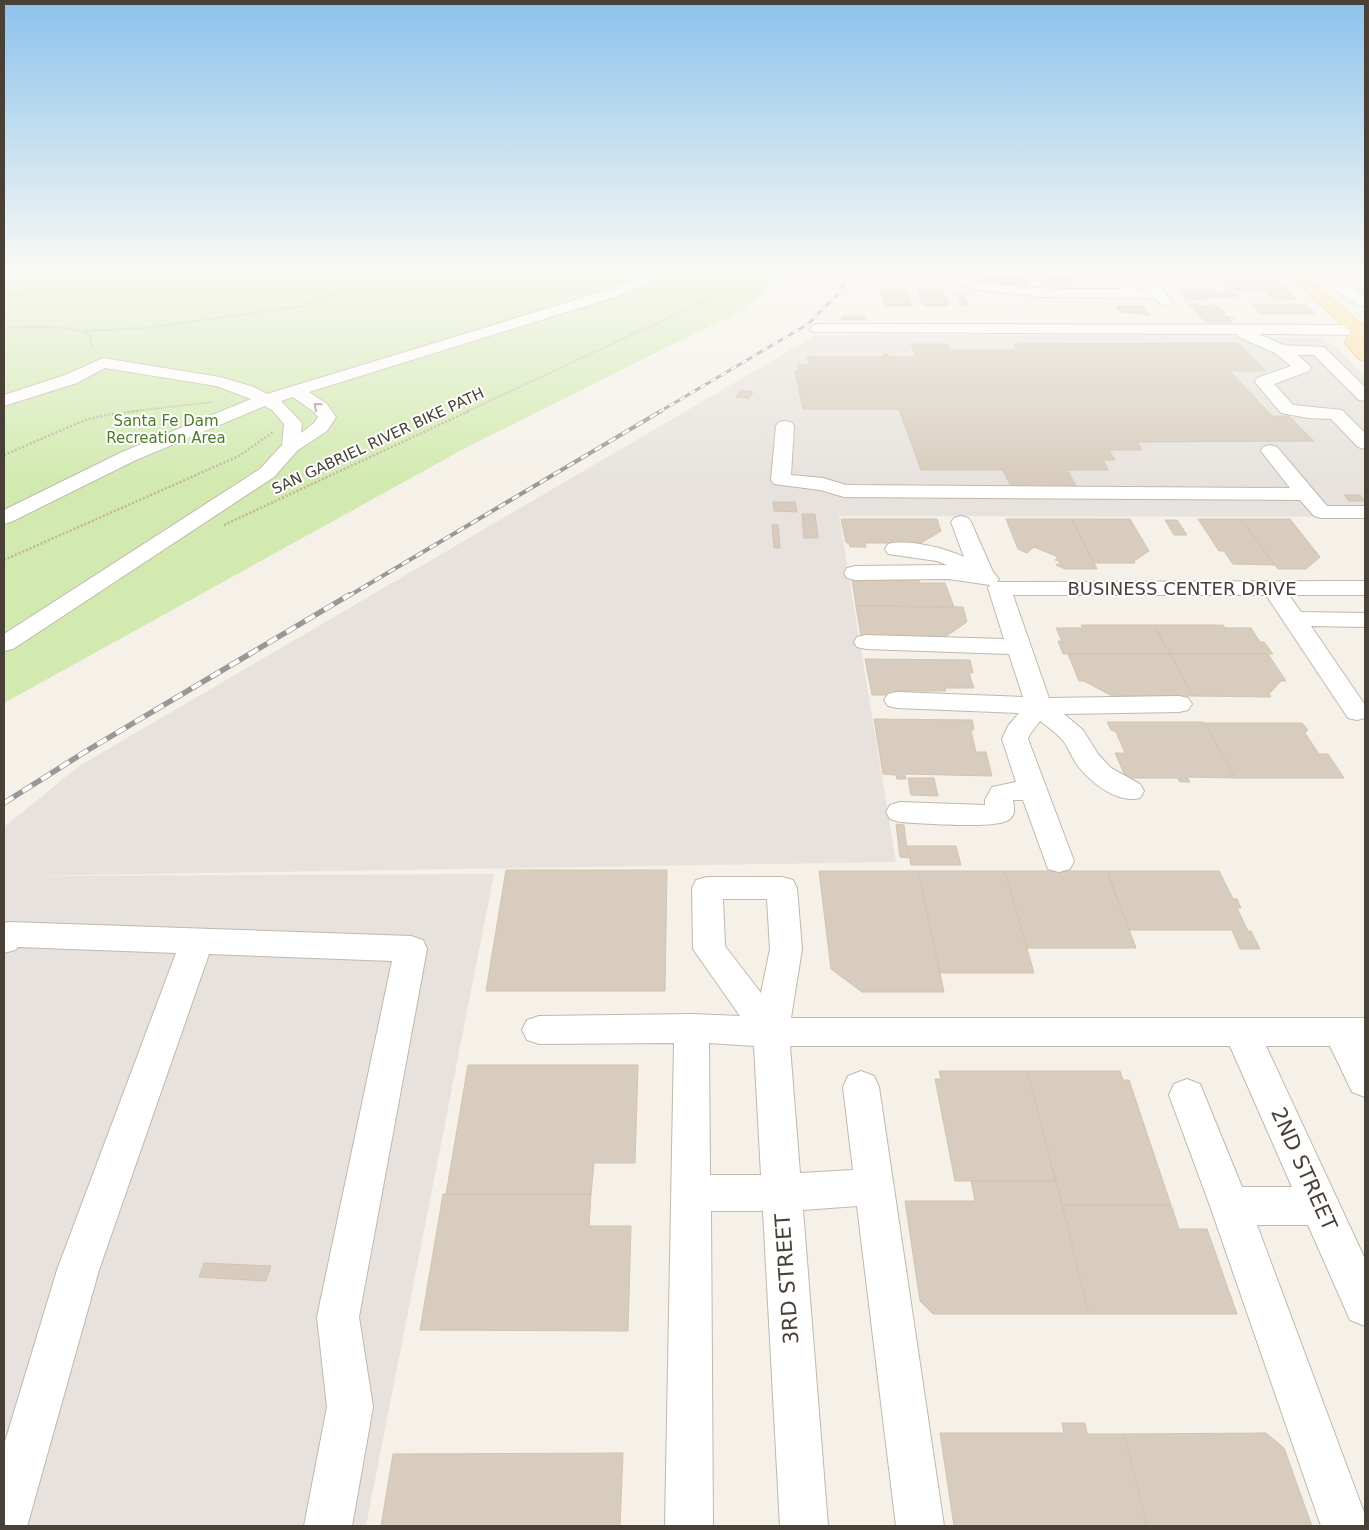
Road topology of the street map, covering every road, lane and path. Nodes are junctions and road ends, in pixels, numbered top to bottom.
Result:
1 (91, 339) edge
2 (461, 339) edge
3 (622, 339) edge
4 (1256, 339) edge
5 (1356, 339) edge
6 (1281, 350) junction
7 (1365, 356) edge
8 (95, 362) junction
9 (295, 390) junction
10 (248, 392) junction
11 (1365, 396) edge
12 (265, 400) junction
13 (4, 401) edge
14 (785, 426) dead end
15 (293, 427) junction
16 (1365, 443) edge
17 (291, 446) junction
18 (1270, 451) dead end
19 (4, 455) edge
20 (1306, 494) junction
21 (1365, 512) edge
22 (4, 518) edge
23 (961, 522) dead end
24 (216, 528) dead end
25 (896, 549) dead end
26 (4, 560) edge
27 (855, 573) dead end
28 (991, 582) junction
29 (1273, 588) junction
30 (1365, 588) edge
31 (1295, 620) junction
32 (1365, 620) edge
33 (866, 642) dead end
34 (4, 644) edge
35 (1019, 647) junction
36 (897, 700) dead end
37 (1179, 704) dead end
38 (1039, 706) junction
39 (1357, 712) dead end
40 (1033, 791) junction
41 (1130, 791) dead end
42 (900, 812) dead end
43 (1059, 861) dead end
44 (4, 941) edge
45 (197, 941) junction
46 (692, 1028) junction
47 (539, 1030) dead end
48 (771, 1032) junction
49 (1353, 1032) edge
50 (1242, 1033) junction
51 (1365, 1081) edge
52 (861, 1087) dead end
53 (1187, 1095) dead end
54 (875, 1187) junction
55 (691, 1193) junction
56 (781, 1193) junction
57 (1230, 1206) junction
58 (1320, 1206) junction
59 (1365, 1304) edge
60 (4, 1523) edge
61 (328, 1526) edge
62 (689, 1526) edge
63 (804, 1526) edge
64 (920, 1526) edge
65 (1346, 1526) edge

1 - 8 path
2 - 9 street
3 - 24 path, SAN GABRIEL RIVER BIKE PATH
4 - 6 street
5 - 7 main road
6 - 11 street
6 - 16 street
8 - 10 street
8 - 13 street
9 - 12 street
17 -> 9 street
10 - 12 street
10 - 19 path
12 - 15 street
12 - 22 street
14 - 20 street
15 - 17 street
15 - 26 path
17 - 34 street
18 - 20 street
20 - 21 street
23 - 28 street
25 - 28 street
27 - 28 street, BUSINESS CENTER DRIVE
28 - 29 street, BUSINESS CENTER DRIVE
28 - 35 street
29 - 30 street, BUSINESS CENTER DRIVE
29 - 31 street
31 - 32 street
31 - 39 street
33 - 35 street
35 - 38 street
36 - 38 street
37 - 38 street
38 - 40 street
38 - 41 street
40 - 42 street
40 - 43 street
44 - 45 street
45 - 60 street
45 - 61 street
46 - 47 street
46 - 48 street
46 - 55 street
48 - 50 street
48 - 56 street, 3RD STREET
49 - 50 street
49 - 51 street
50 - 58 street, 2ND STREET
52 - 54 street
53 - 57 street
54 - 56 street
54 - 64 street
55 - 56 street
55 - 62 street
56 - 63 street, 3RD STREET
57 - 58 street
57 - 65 street
58 - 59 street, 2ND STREET

